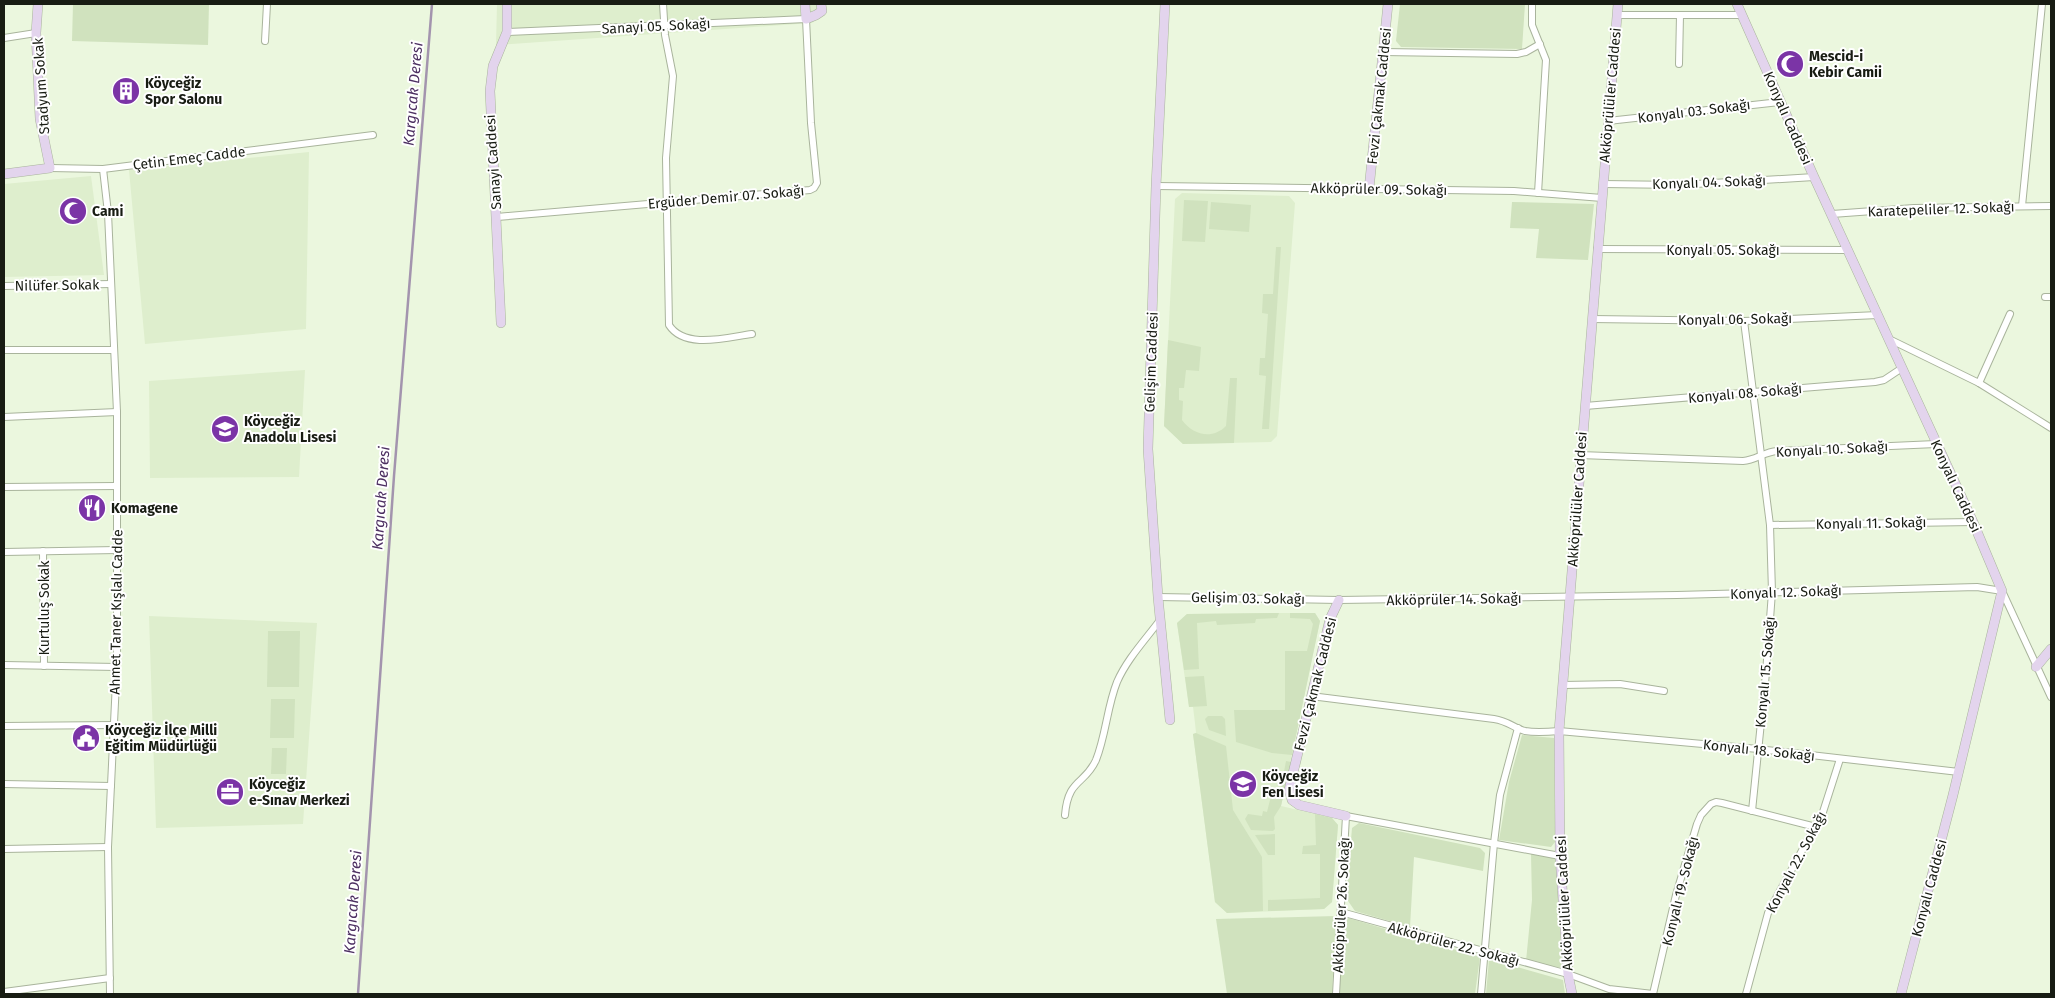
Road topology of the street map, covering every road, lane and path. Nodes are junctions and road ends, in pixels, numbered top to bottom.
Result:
1 (38, 4) edge
2 (267, 4) edge
3 (507, 4) edge
4 (663, 4) edge
5 (805, 4) edge
6 (822, 4) edge
7 (1165, 4) edge
8 (1388, 4) edge
9 (1532, 4) edge
10 (1618, 4) edge
11 (1737, 4) edge
12 (2042, 4) edge
13 (1617, 15) junction
14 (1680, 15) junction
15 (1742, 15) junction
16 (806, 19) junction
17 (664, 25) junction
18 (507, 32) junction
19 (36, 33) junction
20 (4, 38) edge
21 (266, 41) dead end
22 (1540, 44) junction
23 (1383, 52) junction
24 (1679, 64) dead end
25 (1780, 102) junction
26 (1608, 122) junction
27 (373, 135) dead end
28 (50, 168) junction
29 (102, 169) junction
30 (4, 174) edge
31 (1814, 177) junction
32 (1603, 184) junction
33 (1156, 186) junction
34 (1369, 189) junction
35 (1538, 193) junction
36 (1602, 198) junction
37 (666, 203) junction
38 (2022, 206) junction
39 (2051, 206) edge
40 (1832, 214) junction
41 (497, 217) junction
42 (1597, 249) junction
43 (1848, 250) junction
44 (111, 284) junction
45 (4, 286) edge
46 (2010, 314) dead end
47 (1878, 315) junction
48 (1592, 319) junction
49 (1744, 321) junction
50 (501, 323) dead end
51 (752, 334) dead end
52 (1889, 339) junction
53 (4, 350) edge
54 (114, 350) junction
55 (1902, 368) junction
56 (1979, 383) junction
57 (1754, 393) junction
58 (1585, 406) junction
59 (117, 412) junction
60 (4, 417) edge
61 (2051, 428) edge
62 (1936, 444) junction
63 (1580, 455) junction
64 (1762, 455) junction
65 (117, 486) junction
66 (4, 487) edge
67 (1973, 522) junction
68 (1770, 525) junction
69 (117, 550) junction
70 (43, 551) junction
71 (4, 552) edge
72 (2002, 591) junction
73 (1772, 592) junction
74 (1158, 596) junction
75 (1570, 597) junction
76 (1339, 600) junction
77 (1160, 620) junction
78 (2051, 649) edge
79 (4, 665) edge
80 (44, 666) junction
81 (117, 667) junction
82 (2036, 667) junction
83 (1562, 685) junction
84 (1664, 691) dead end
85 (1311, 696) junction
86 (2051, 697) edge
87 (1170, 720) dead end
88 (114, 725) junction
89 (4, 726) edge
90 (1518, 728) junction
91 (1559, 731) junction
92 (1758, 749) junction
93 (1840, 759) junction
94 (1958, 772) junction
95 (4, 784) edge
96 (111, 786) junction
97 (1752, 811) junction
98 (1065, 814) dead end
99 (1346, 816) junction
100 (1816, 827) junction
101 (1494, 843) junction
102 (108, 847) junction
103 (4, 849) edge
104 (1560, 856) junction
105 (1341, 912) junction
106 (1484, 952) junction
107 (1568, 974) junction
108 (110, 978) junction
109 (4, 992) edge
110 (110, 994) edge
111 (1336, 994) edge
112 (1481, 994) edge
113 (1572, 994) edge
114 (1653, 994) edge
115 (1746, 994) edge
116 (1901, 994) edge

1 - 19 street, Stadyum Sokak
2 - 21 street
3 - 18 street, Sanayi Caddesi
4 - 17 street
5 - 16 street
6 - 16 street
7 - 33 street, Gelişim Caddesi
8 - 23 street, Fevzi Çakmak Caddesi
9 - 22 street
10 - 13 street, Akköprülüler Caddesi
11 - 15 street, Konyalı Caddesi
12 - 38 street
13 - 14 street
13 - 26 street, Akköprülüler Caddesi
14 - 15 street
14 - 24 street
15 - 25 street, Konyalı Caddesi
16 - 17 street, Sanayi 05. Sokağı
16 - 37 street, Ergüder Demir 07. Sokağı
17 - 18 street, Sanayi 05. Sokağı
17 - 37 street
18 - 41 street, Sanayi Caddesi
19 - 20 street
19 - 28 street, Stadyum Sokak
22 - 23 street
22 - 35 street
23 - 34 street, Fevzi Çakmak Caddesi
25 - 26 street, Konyalı 03. Sokağı
25 - 31 street, Konyalı Caddesi
26 - 32 street, Akköprülüler Caddesi
27 - 29 street, Çetin Emeç Cadde
28 - 29 street, Çetin Emeç Cadde
28 - 30 street, Çetin Emeç Cadde
29 - 44 street, Ahmet Taner Kışlalı Cadde
31 - 32 street, Konyalı 04. Sokağı
31 - 40 street, Konyalı Caddesi
32 - 36 street, Akköprülüler Caddesi
33 - 34 street, Akköprüler 09. Sokağı
33 - 74 street, Gelişim Caddesi
34 - 35 street, Akköprüler 09. Sokağı
35 - 36 street, Akköprüler 09. Sokağı
36 - 42 street, Akköprülüler Caddesi
37 - 41 street, Ergüder Demir 07. Sokağı
37 - 51 street
38 - 39 street, Karatepeliler 12. Sokağı
38 - 40 street, Karatepeliler 12. Sokağı
40 - 43 street, Konyalı Caddesi
41 - 50 street, Sanayi Caddesi
42 - 43 street, Konyalı 05. Sokağı
42 - 48 street, Akköprülüler Caddesi
43 - 47 street, Konyalı Caddesi
44 - 45 street, Nilüfer Sokak
44 - 54 street, Ahmet Taner Kışlalı Cadde
46 - 56 street
47 - 49 street, Konyalı 06. Sokağı
47 - 52 street, Konyalı Caddesi
48 - 49 street, Konyalı 06. Sokağı
48 - 58 street, Akköprülüler Caddesi
49 - 57 street, Konyalı 15. Sokağı
52 - 55 street, Konyalı Caddesi
52 - 56 street
53 - 54 street
54 - 59 street, Ahmet Taner Kışlalı Cadde
55 - 57 street, Konyalı 08. Sokağı
55 - 62 street, Konyalı Caddesi
56 - 61 street
57 - 58 street, Konyalı 08. Sokağı
57 - 64 street, Konyalı 15. Sokağı
58 - 63 street, Akköprülüler Caddesi
59 - 60 street
59 - 65 street, Ahmet Taner Kışlalı Cadde
62 - 64 street, Konyalı 10. Sokağı
62 - 67 street, Konyalı Caddesi
63 - 64 street, Konyalı 10. Sokağı
63 - 75 street, Akköprülüler Caddesi
64 - 68 street, Konyalı 15. Sokağı
65 - 66 street
65 - 69 street, Ahmet Taner Kışlalı Cadde
67 - 68 street, Konyalı 11. Sokağı
67 - 72 street, Konyalı Caddesi
68 - 73 street, Konyalı 15. Sokağı
69 - 70 street
69 - 81 street, Ahmet Taner Kışlalı Cadde
70 - 71 street
70 - 80 street, Kurtuluş Sokak
72 - 73 street, Konyalı 12. Sokağı
72 - 82 street
72 - 94 street, Konyalı Caddesi
73 - 75 street, Konyalı 12. Sokağı
73 - 92 street, Konyalı 15. Sokağı
74 - 76 street, Gelişim 03. Sokağı
74 - 77 street, Gelişim Caddesi
75 - 76 street, Akköprüler 14. Sokağı
75 - 83 street, Akköprülüler Caddesi
76 - 85 street, Fevzi Çakmak Caddesi
77 - 87 street, Gelişim Caddesi
77 - 98 street
78 - 82 street
79 - 80 street
80 - 81 street
81 - 88 street, Ahmet Taner Kışlalı Cadde
82 - 86 street
83 - 84 street
83 - 91 street, Akköprülüler Caddesi
85 - 90 street, Konyalı 18. Sokağı
85 - 99 street, Fevzi Çakmak Caddesi
88 - 89 street
88 - 96 street, Ahmet Taner Kışlalı Cadde
90 - 91 street, Konyalı 18. Sokağı
90 - 101 street
91 - 92 street, Konyalı 18. Sokağı
91 - 104 street, Akköprülüler Caddesi
92 - 93 street, Konyalı 18. Sokağı
92 - 97 street, Konyalı 15. Sokağı
93 - 94 street, Konyalı 18. Sokağı
93 - 100 street, Konyalı 22. Sokağı
94 - 116 street, Konyalı Caddesi
95 - 96 street
96 - 102 street, Ahmet Taner Kışlalı Cadde
97 - 100 street
97 - 114 street, Konyalı 19. Sokağı
99 - 101 street
99 - 105 street, Akköprüler 26. Sokağı
100 - 115 street, Konyalı 22. Sokağı
101 - 104 street
101 - 106 street
102 - 103 street
102 - 108 street, Ahmet Taner Kışlalı Cadde
104 - 107 street, Akköprülüler Caddesi
105 - 106 street, Akköprüler 22. Sokağı
105 - 111 street, Akköprüler 26. Sokağı
106 - 107 street, Akköprüler 22. Sokağı
106 - 112 street
107 - 113 street, Akköprülüler Caddesi
107 - 114 street, Akköprüler 22. Sokağı
108 - 109 street
108 - 110 street, Ahmet Taner Kışlalı Cadde

